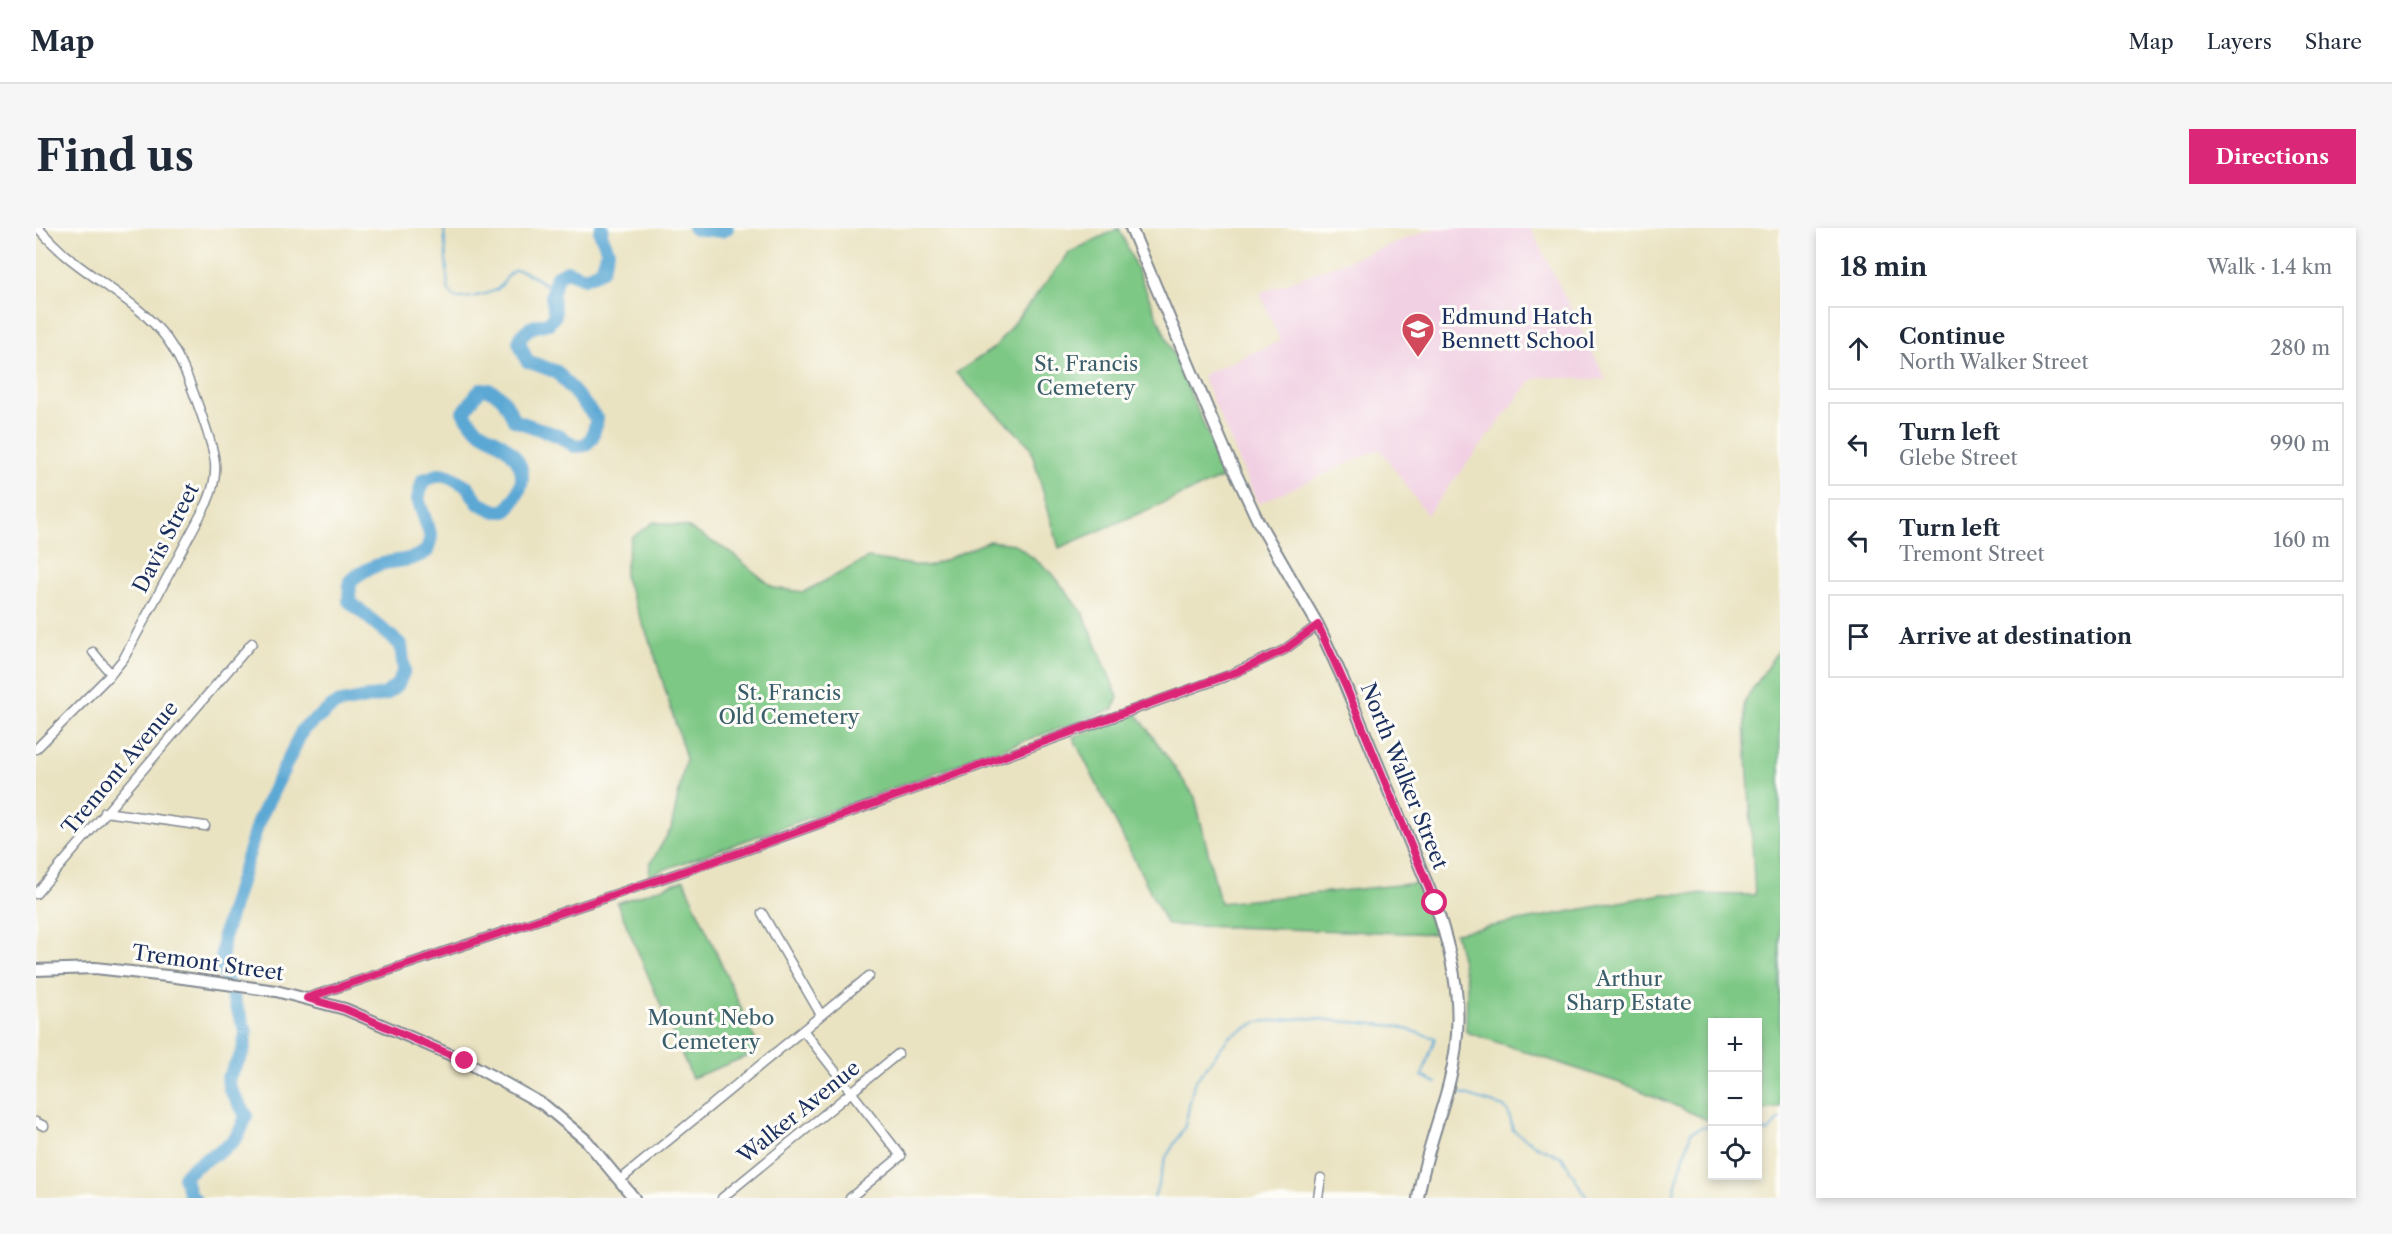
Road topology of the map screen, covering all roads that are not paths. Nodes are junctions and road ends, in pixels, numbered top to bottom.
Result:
1 (38, 228) edge
2 (1131, 228) edge
3 (1318, 625) junction
4 (252, 643) dead end
5 (93, 652) dead end
6 (111, 674) junction
7 (36, 749) edge
8 (105, 812) junction
9 (205, 826) dead end
10 (36, 894) edge
11 (762, 913) dead end
12 (36, 970) edge
13 (868, 976) dead end
14 (307, 998) junction
15 (821, 1015) junction
16 (802, 1030) junction
17 (898, 1054) dead end
18 (851, 1093) junction
19 (1321, 1178) dead end
20 (620, 1180) junction
21 (634, 1198) edge
22 (722, 1198) edge
23 (850, 1198) edge
24 (1318, 1198) edge
25 (1418, 1198) edge

1 - 6 street, Davis Street
2 - 3 main road, North Walker Street
3 - 14 street
3 - 25 main road, North Walker Street
4 - 8 street, Tremont Avenue
5 - 6 street
6 - 7 street, Davis Street
8 - 9 street
8 - 10 street, Tremont Avenue
11 - 15 street
12 - 14 main road, Tremont Street
13 - 15 street
14 - 20 main road, Tremont Street
15 - 16 street
16 - 18 street
16 - 20 street
17 - 18 street, Walker Avenue
18 - 22 street, Walker Avenue
18 - 23 street
19 - 24 street
20 - 21 main road, Tremont Street

